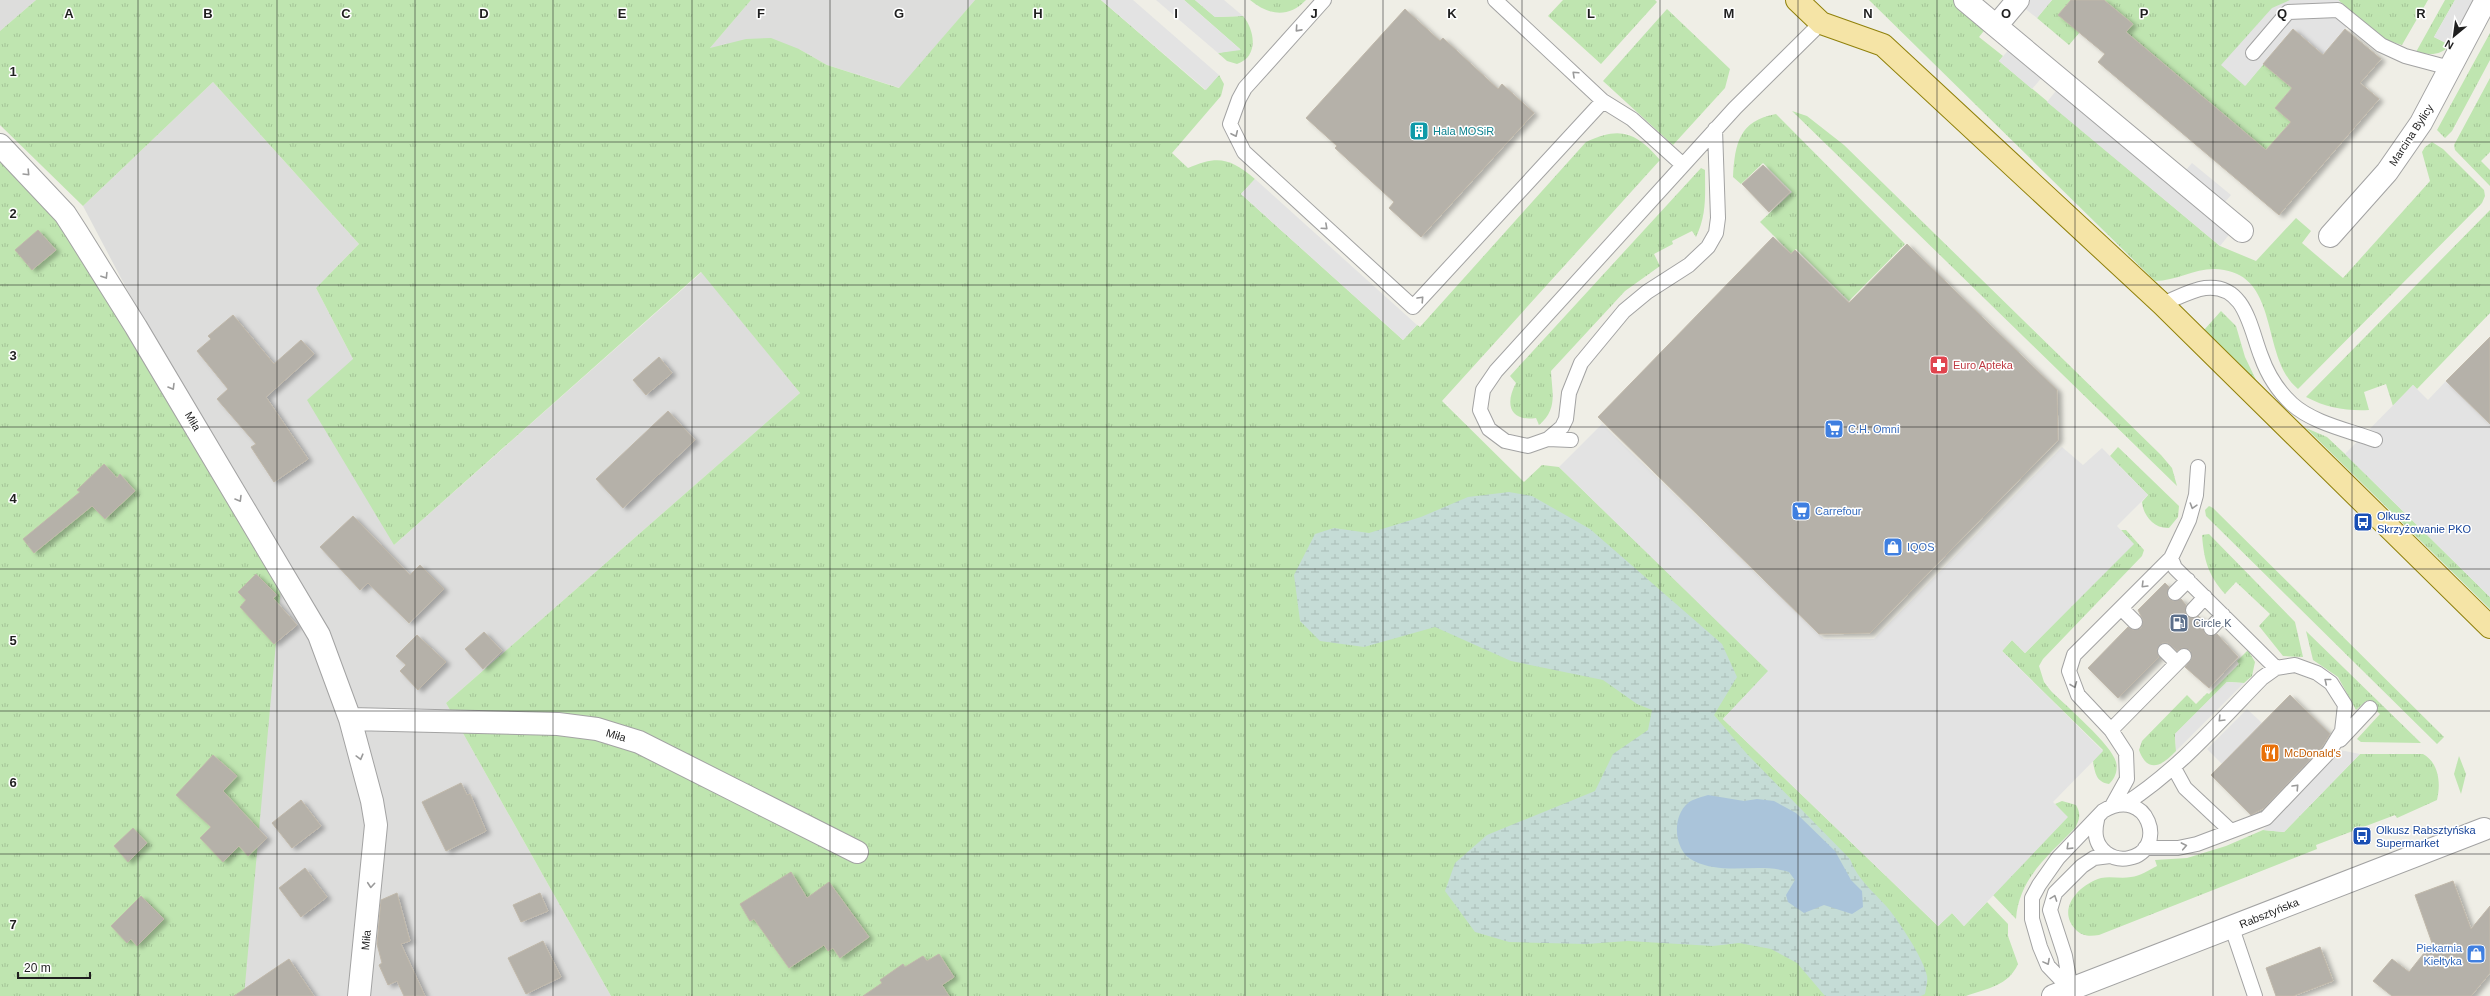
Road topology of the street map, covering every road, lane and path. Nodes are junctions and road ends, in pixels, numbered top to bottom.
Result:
1 (1324, 0) edge
2 (1495, 0) edge
3 (1797, 0) edge
4 (1965, 0) edge
5 (2018, 0) edge
6 (2486, 0) edge
7 (1821, 23) junction
8 (1996, 26) junction
9 (2253, 53) dead end
10 (2450, 68) junction
11 (1603, 101) junction
12 (1715, 129) junction
13 (0, 144) edge
14 (1683, 165) junction
15 (2242, 231) dead end
16 (2330, 236) dead end
17 (2162, 304) junction
18 (1548, 439) junction
19 (1571, 440) dead end
20 (2375, 440) dead end
21 (2198, 467) dead end
22 (2171, 558) junction
23 (2188, 580) junction
24 (2175, 593) dead end
25 (2205, 597) junction
26 (2121, 608) junction
27 (2193, 610) dead end
28 (2223, 615) junction
29 (2135, 622) dead end
30 (2490, 627) edge
31 (2211, 628) dead end
32 (2165, 651) dead end
33 (2276, 668) junction
34 (2370, 708) dead end
35 (350, 719) junction
36 (2111, 730) junction
37 (2329, 752) junction
38 (2174, 768) junction
39 (2119, 805) junction
40 (2097, 820) junction
41 (2484, 828) dead end
42 (2231, 831) junction
43 (2145, 848) junction
44 (857, 852) dead end
45 (2110, 856) junction
46 (2232, 928) junction
47 (2066, 994) edge
48 (359, 996) edge
49 (2255, 996) edge

1 -> 11 lane
11 -> 2 lane
3 - 7 main road
4 - 8 street
5 - 8 street
6 - 10 street, Marcina Bylicy
7 - 12 lane
7 - 17 main road
8 - 15 street
9 - 10 lane
10 - 16 street, Marcina Bylicy
11 - 14 lane
12 - 14 lane
12 - 18 lane
13 -> 35 street, Miła
14 - 18 lane
17 - 20 lane
17 - 30 main road
18 - 19 lane
21 -> 22 lane
22 - 23 lane
22 -> 26 lane
23 - 24 lane
23 - 25 lane
25 - 27 lane
25 - 28 lane
26 - 29 lane
26 -> 36 lane
28 - 31 lane
28 - 33 lane
32 - 36 lane
37 -> 33 lane
33 -> 38 lane
34 - 37 lane
35 - 44 street, Miła
35 -> 48 street, Miła
36 - 39 lane
42 -> 37 lane
38 - 39 lane
38 - 42 lane
39 - 40 lane
39 - 43 lane
40 - 45 lane
40 -> 47 lane
41 - 46 street, Rabsztyńska
43 -> 42 lane
43 - 45 lane
47 -> 45 lane
46 - 47 street, Rabsztyńska
46 - 49 lane

